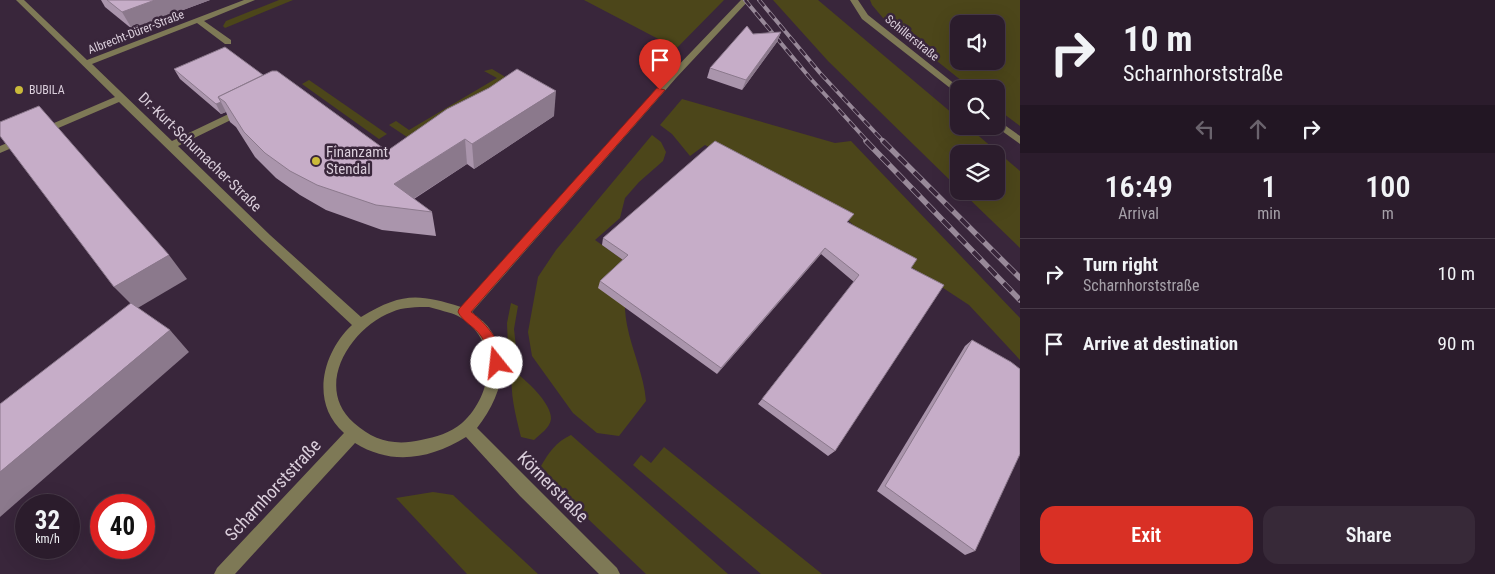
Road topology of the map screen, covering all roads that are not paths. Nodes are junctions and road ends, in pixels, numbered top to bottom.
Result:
1 (20, 0) edge
2 (252, 0) edge
3 (745, 0) edge
4 (854, 0) edge
5 (199, 21) junction
6 (228, 42) dead end
7 (85, 64) junction
8 (950, 85) edge
9 (120, 98) junction
10 (253, 105) edge
11 (1005, 129) edge
12 (1020, 141) edge
13 (170, 146) junction
14 (0, 150) edge
15 (464, 312) junction
16 (360, 324) junction
17 (468, 428) junction
18 (353, 434) junction
19 (223, 574) edge
20 (611, 574) edge

1 - 7 street, Dr.-Kurt-Schumacher-Straße
2 - 5 street, Albrecht-Dürer-Straße
3 - 15 street
4 - 8 street, Schillerstraße
5 - 6 street
5 - 7 street, Albrecht-Dürer-Straße
7 - 9 street, Dr.-Kurt-Schumacher-Straße
9 - 13 street, Dr.-Kurt-Schumacher-Straße
9 - 14 street
10 - 13 street
11 - 12 street
13 - 16 street, Dr.-Kurt-Schumacher-Straße
15 - 16 street
15 - 17 street
16 - 18 street
17 - 18 street
17 - 20 street, Körnerstraße
18 - 19 street, Scharnhorststraße

